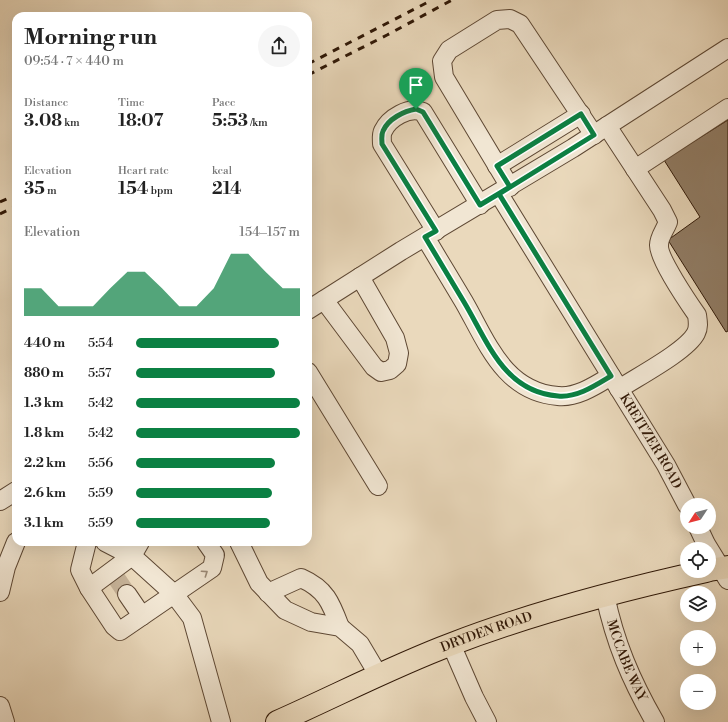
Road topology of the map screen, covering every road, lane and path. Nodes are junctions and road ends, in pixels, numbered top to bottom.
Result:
1 (728, 48) edge
2 (728, 108) edge
3 (581, 114) junction
4 (601, 131) junction
5 (497, 166) junction
6 (635, 169) junction
7 (504, 190) junction
8 (480, 205) junction
9 (430, 234) junction
10 (360, 277) junction
11 (324, 300) junction
12 (312, 308) edge
13 (312, 379) edge
14 (615, 383) junction
15 (378, 486) dead end
16 (12, 493) edge
17 (683, 498) edge
18 (0, 500) edge
19 (701, 534) edge
20 (14, 546) edge
21 (86, 546) edge
22 (123, 546) edge
23 (209, 546) edge
24 (241, 546) edge
25 (136, 549) edge
26 (718, 571) edge
27 (89, 588) junction
28 (0, 592) edge
29 (268, 593) junction
30 (127, 594) tunnel mouth
31 (174, 594) junction
32 (605, 595) junction
33 (142, 616) junction
34 (340, 627) junction
35 (451, 644) junction
36 (379, 676) junction
37 (0, 706) edge
38 (290, 720) edge
39 (5, 722) edge
40 (221, 722) edge
41 (486, 722) edge
42 (655, 722) edge

1 - 4 street
2 - 6 street
3 - 4 street, KREITZER ROAD
3 - 5 street
3 - 5 street, KREITZER ROAD
4 - 6 street, KREITZER ROAD
4 - 7 street
5 - 7 street, KREITZER ROAD
6 - 14 street, KREITZER ROAD
7 - 8 street
7 - 14 street, KREITZER ROAD
8 - 9 street
8 - 9 street
9 - 10 street
9 - 14 street
10 - 11 street
10 - 11 street
11 - 12 street
13 - 15 street
14 - 17 street, KREITZER ROAD
16 - 18 street
19 - 26 street
20 - 28 street
21 - 27 street
22 - 25 street
31 -> 23 street
24 - 29 street
25 - 27 street
25 - 31 street
26 - 32 main road, DRYDEN ROAD
27 - 33 street
29 - 34 street
29 - 34 street
30 - 33 street
31 - 33 street
31 - 40 street
32 - 35 main road, DRYDEN ROAD
32 - 42 street, MCCABE WAY
34 - 36 street
35 - 36 main road, DRYDEN ROAD
35 - 41 street
36 - 38 main road, DRYDEN ROAD
37 - 39 street

